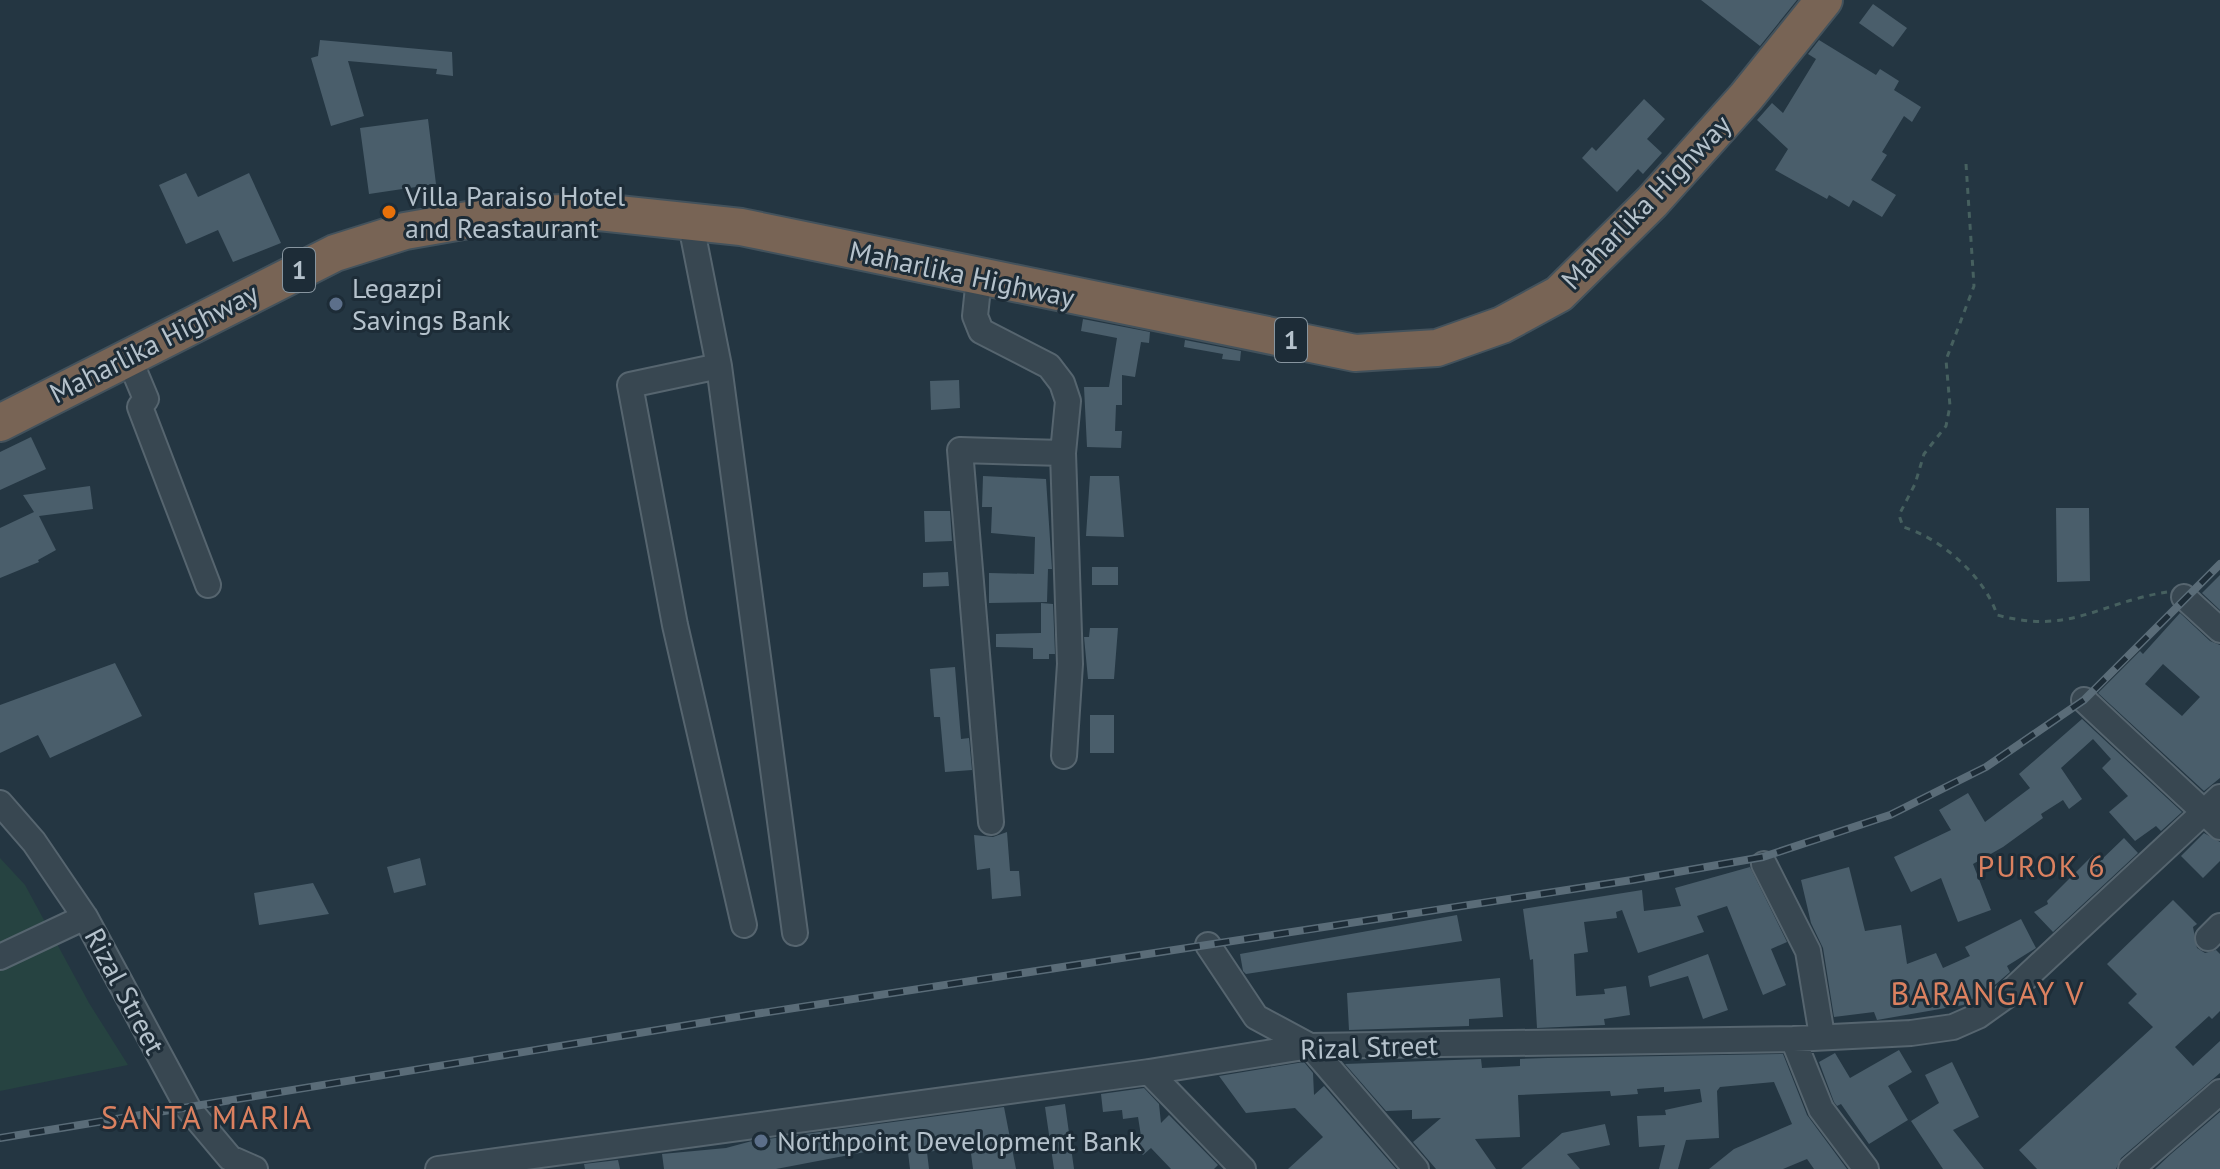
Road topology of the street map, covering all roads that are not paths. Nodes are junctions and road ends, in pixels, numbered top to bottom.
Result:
1 (1824, 0) edge
2 (690, 220) junction
3 (979, 278) junction
4 (128, 356) junction
5 (719, 366) junction
6 (0, 423) edge
7 (1063, 453) junction
8 (208, 585) dead end
9 (2184, 597) road end
10 (2220, 630) edge
11 (2084, 700) dead end
12 (1064, 756) dead end
13 (0, 803) edge
14 (2215, 812) edge
15 (991, 822) dead end
16 (1764, 864) dead end
17 (85, 917) junction
18 (744, 925) dead end
19 (795, 933) dead end
20 (1208, 945) dead end
21 (0, 957) edge
22 (1822, 1036) junction
23 (1793, 1039) junction
24 (1310, 1046) junction
25 (1149, 1072) junction
26 (2220, 1092) edge
27 (255, 1169) edge
28 (438, 1169) edge
29 (1243, 1169) edge
30 (1416, 1169) edge
31 (1866, 1169) edge
32 (2131, 1169) edge

1 - 3 highway, Maharlika Highway / 1
2 - 3 highway, Maharlika Highway / 1
2 - 4 highway, Maharlika Highway / 1
2 - 5 street
3 - 7 street
4 - 6 highway, Maharlika Highway / 1
4 - 8 street
5 - 18 street
5 - 19 street
7 - 12 street
7 - 15 street
9 - 10 street
11 - 14 street
13 - 17 street, Rizal Street
14 - 22 street, Rizal Street
16 - 22 street
17 - 21 street
17 - 27 street, Rizal Street
20 - 24 street
22 - 23 street, Rizal Street
23 - 24 street, Rizal Street
23 - 31 street
24 - 25 street, Rizal Street
24 - 30 street
25 - 28 street, Rizal Street
25 - 29 street
26 - 32 street

